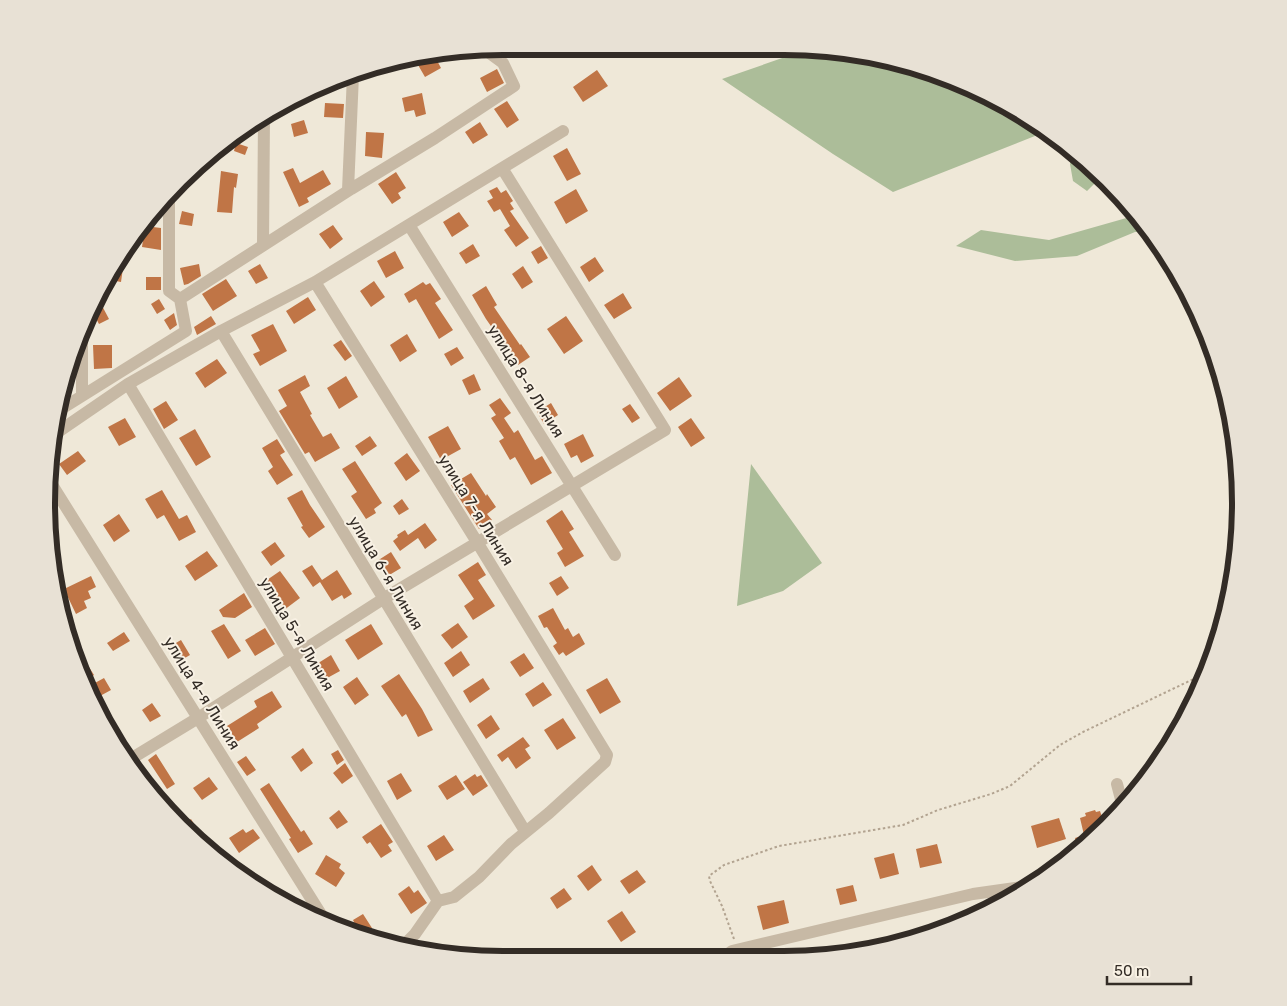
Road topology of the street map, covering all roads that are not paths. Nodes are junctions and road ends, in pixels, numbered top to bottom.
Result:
1 (493, 55) edge
2 (353, 81) edge
3 (264, 125) edge
4 (563, 130) dead end
5 (502, 168) junction
6 (348, 190) junction
7 (169, 205) edge
8 (409, 225) junction
9 (263, 245) junction
10 (315, 282) junction
11 (180, 299) junction
12 (221, 331) junction
13 (82, 351) edge
14 (128, 384) junction
15 (82, 395) junction
16 (66, 406) edge
17 (62, 429) edge
18 (572, 486) junction
19 (55, 490) edge
20 (477, 542) junction
21 (615, 555) dead end
22 (383, 599) junction
23 (292, 657) junction
24 (198, 718) junction
25 (134, 757) edge
26 (1117, 784) dead end
27 (1120, 799) edge
28 (524, 832) junction
29 (1012, 888) edge
30 (438, 901) junction
31 (319, 911) edge
32 (409, 940) edge
33 (745, 951) edge

1 - 6 street
2 - 6 street
3 - 9 street
4 - 5 street
5 - 8 street
5 - 18 street
6 - 9 street
7 - 11 street
8 - 10 street
8 - 18 street, улица 8-я Линия
9 - 11 street
10 - 12 street
10 - 20 street, улица 7-я Линия
11 - 15 street
12 - 14 street
12 - 22 street, улица 6-я Линия
13 - 15 street
14 - 17 street
14 - 23 street, улица 5-я Линия
15 - 16 street
18 - 20 street
18 - 21 street, улица 8-я Линия
19 - 24 street, улица 4-я Линия
20 - 22 street
20 - 28 street, улица 7-я Линия
22 - 23 street
22 - 28 street, улица 6-я Линия
23 - 24 street
23 - 30 street, улица 5-я Линия
24 - 25 street
24 - 31 street, улица 4-я Линия
26 - 27 street
28 - 30 street
29 - 33 street
30 - 32 street

